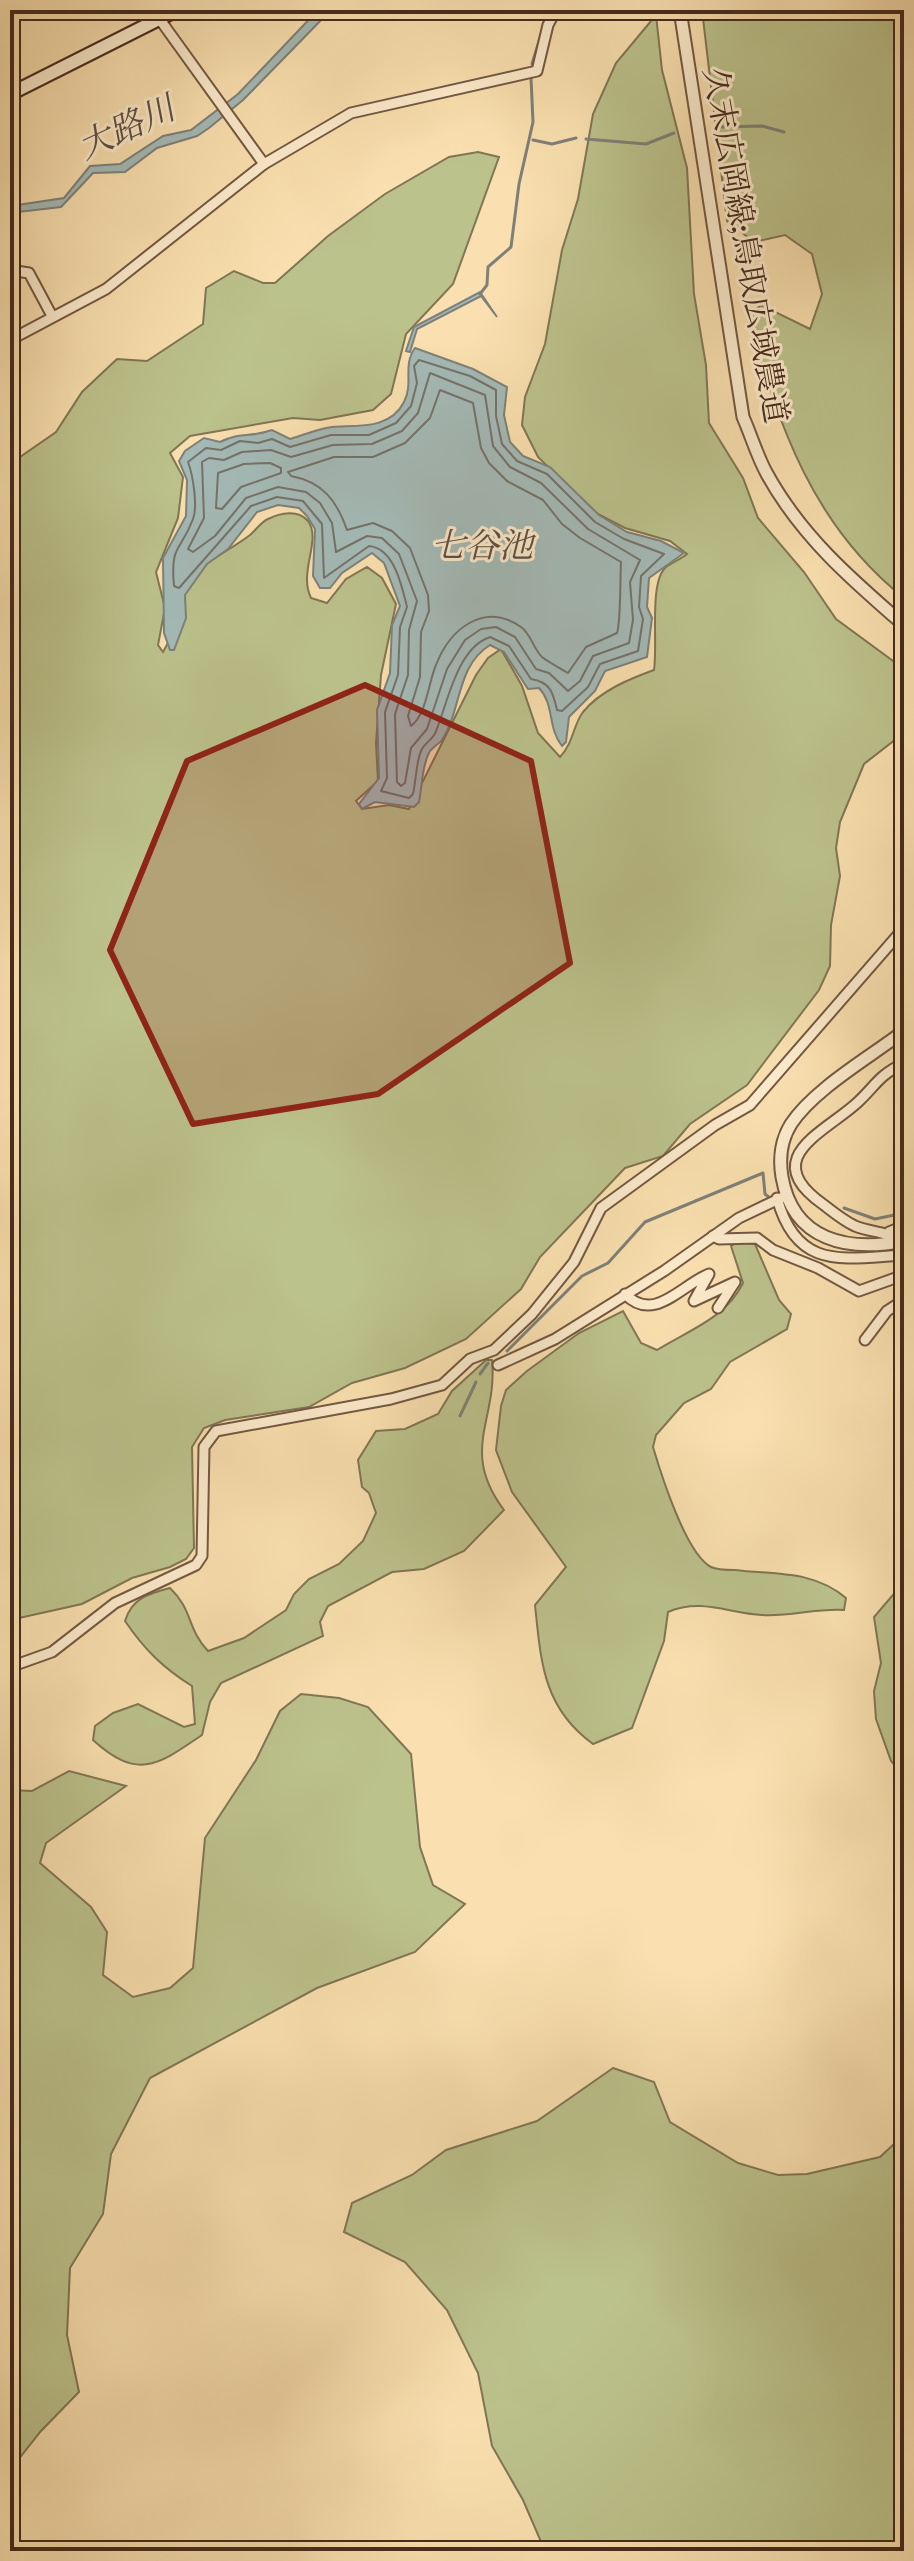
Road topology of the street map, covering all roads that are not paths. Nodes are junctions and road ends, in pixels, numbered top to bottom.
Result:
1 (177, 10) edge
2 (556, 10) edge
3 (680, 10) edge
4 (155, 15) edge
5 (10, 94) edge
6 (264, 164) junction
7 (10, 270) edge
8 (52, 316) junction
9 (10, 340) edge
10 (904, 625) edge
11 (904, 928) edge
12 (904, 1031) edge
13 (904, 1063) edge
14 (781, 1197) junction
15 (904, 1226) edge
16 (889, 1232) junction
17 (713, 1236) junction
18 (902, 1241) edge
19 (904, 1256) edge
20 (903, 1278) edge
21 (625, 1294) junction
22 (904, 1300) edge
23 (718, 1308) dead end
24 (865, 1340) dead end
25 (498, 1365) dead end
26 (10, 1667) edge

1 - 4 main road
2 - 6 street
3 - 10 street, 久末広岡線;鳥取広域農道
4 - 5 main road
4 - 6 street
6 - 8 street
7 - 8 street
8 - 9 street
11 - 26 street
12 - 14 street
13 - 16 street
14 - 17 street
14 - 18 street
14 - 19 street
15 - 16 street
16 - 18 street
17 - 20 street
17 - 21 street
19 - 20 street
21 - 23 street
21 - 25 street
22 - 24 street

